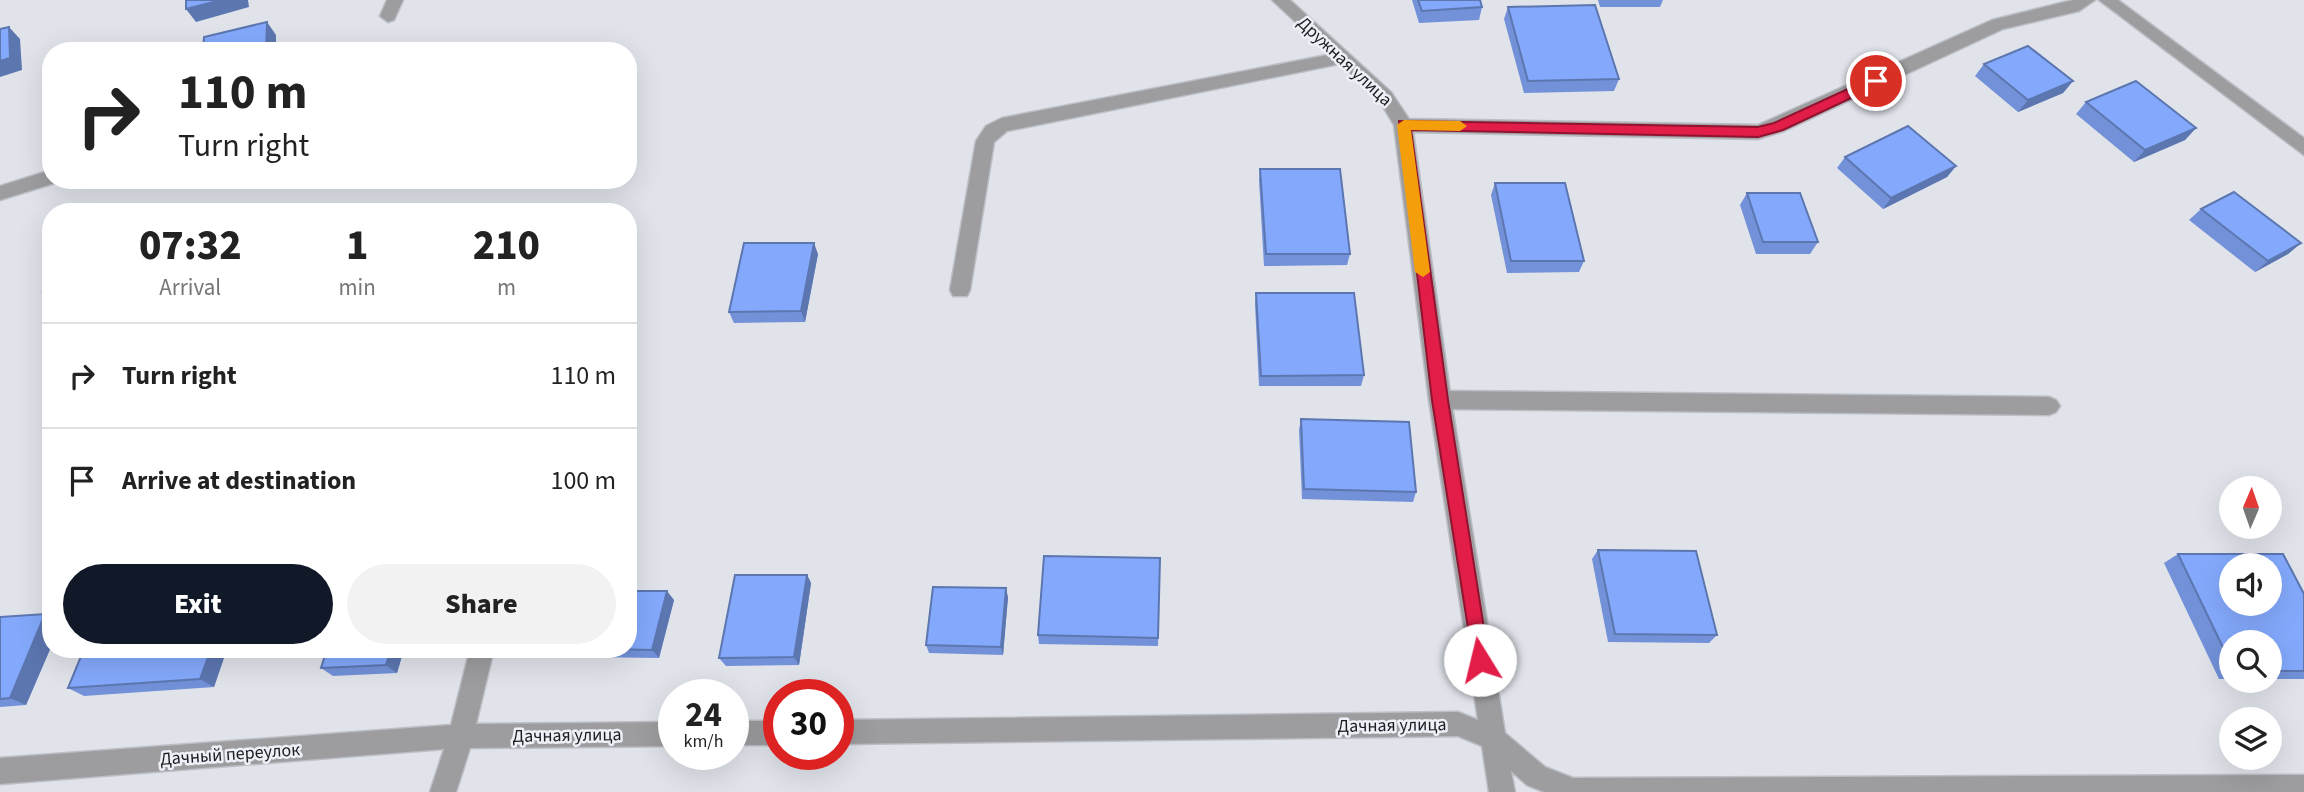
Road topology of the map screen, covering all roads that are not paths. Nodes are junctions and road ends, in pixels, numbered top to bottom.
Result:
1 (1280, 0) edge
2 (2087, 0) edge
3 (2107, 0) edge
4 (1343, 58) junction
5 (1404, 125) junction
6 (2304, 148) edge
7 (42, 180) edge
8 (0, 193) edge
9 (960, 290) dead end
10 (1440, 400) junction
11 (2049, 406) dead end
12 (480, 658) edge
13 (854, 732) edge
14 (658, 734) edge
15 (461, 736) junction
16 (1492, 738) junction
17 (0, 771) edge
18 (2304, 788) edge
19 (443, 792) edge
20 (1502, 792) edge

1 - 4 street, Дружная улица
2 - 5 street
3 - 6 street
4 - 5 street, Дружная улица
4 - 9 street
5 - 10 street, Дружная улица
7 - 8 street
10 - 11 street
10 - 16 street, Дружная улица
12 - 15 street
13 - 16 street, Дачная улица
14 - 15 street, Дачная улица
15 - 17 street, Дачный переулок
15 - 19 street
16 - 18 street, Дачная улица
16 - 20 street, Дружная улица

